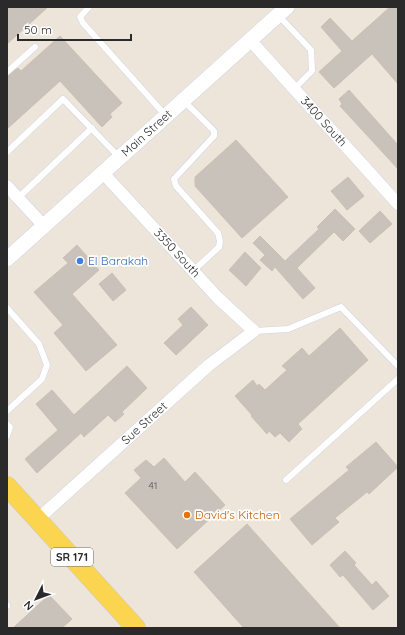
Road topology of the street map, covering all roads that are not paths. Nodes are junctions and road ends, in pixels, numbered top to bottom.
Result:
1 (90, 7) edge
2 (282, 11) edge
3 (250, 40) junction
4 (35, 47) dead end
5 (7, 72) edge
6 (295, 88) junction
7 (183, 100) junction
8 (166, 116) junction
9 (92, 128) junction
10 (7, 152) edge
11 (120, 158) junction
12 (102, 173) junction
13 (7, 186) edge
14 (18, 198) junction
15 (398, 204) edge
16 (44, 226) junction
17 (7, 260) edge
18 (193, 270) junction
19 (8, 309) edge
20 (254, 330) junction
21 (398, 366) edge
22 (398, 379) edge
23 (7, 411) edge
24 (7, 424) edge
25 (8, 435) edge
26 (286, 480) dead end
27 (7, 486) edge
28 (38, 519) junction
29 (136, 628) edge

1 - 8 lane
2 - 3 street, Main Street
2 - 6 lane
3 - 6 street, 3400 South
3 - 7 street, Main Street
4 - 5 lane
6 - 15 street, 3400 South
7 - 8 street, Main Street
7 - 18 lane
8 - 11 street, Main Street
9 - 10 lane
9 - 11 lane
9 - 14 lane
11 - 12 street, Main Street
12 - 16 street, Main Street
12 - 18 street, 3350 South
13 - 14 street
14 - 16 street
16 - 17 street, Main Street
18 - 20 street, 3350 South
19 - 23 lane
20 - 21 lane
20 - 28 street, Sue Street
22 - 26 lane
24 - 25 lane
27 - 28 main road, SR 171
28 - 29 main road, SR 171

